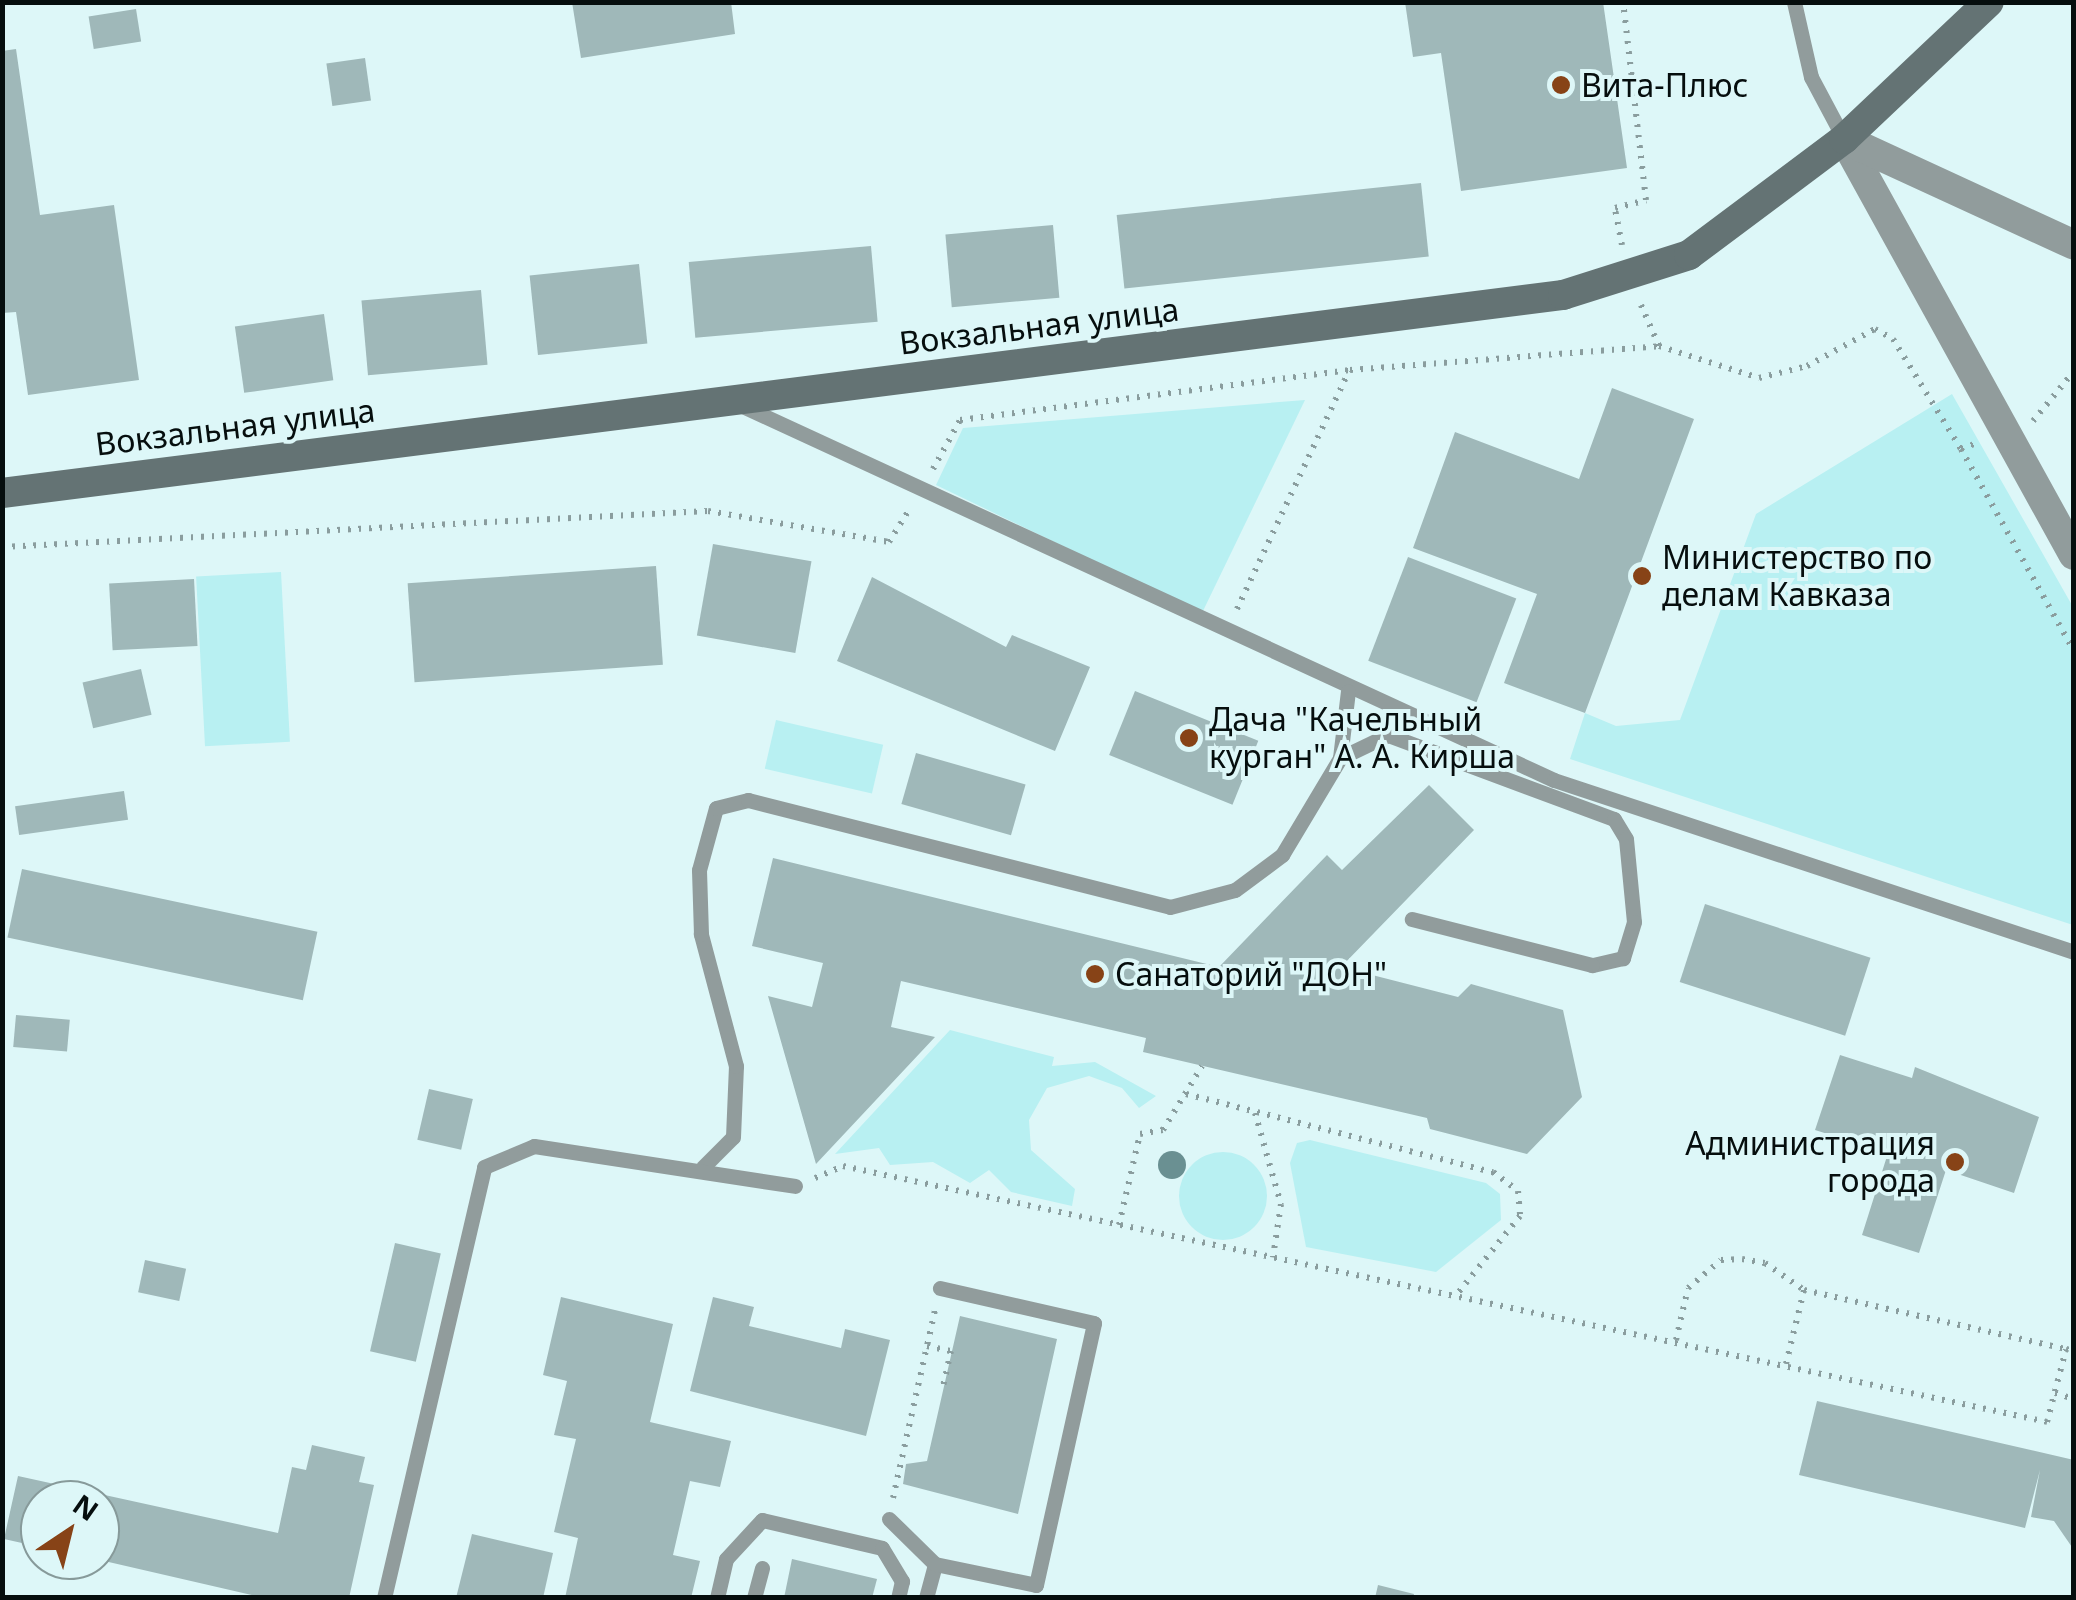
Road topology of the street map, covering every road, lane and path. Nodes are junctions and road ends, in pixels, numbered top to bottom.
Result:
1 (1623, 2) edge
2 (1794, 2) edge
3 (1990, 2) edge
4 (1844, 139) junction
5 (2074, 245) edge
6 (1629, 278) junction
7 (1350, 370) dead end
8 (2073, 371) edge
9 (731, 400) junction
10 (2040, 418) dead end
11 (1983, 440) dead end
12 (1961, 449) junction
13 (2, 493) edge
14 (2074, 554) edge
15 (1225, 634) junction
16 (2074, 651) edge
17 (1348, 692) junction
18 (1340, 758) junction
19 (1412, 918) dead end
20 (2074, 952) edge
21 (1202, 1066) dead end
22 (1186, 1094) junction
23 (1255, 1112) junction
24 (702, 1167) junction
25 (796, 1186) joint
26 (1119, 1225) junction
27 (1273, 1257) junction
28 (940, 1288) joint
29 (1804, 1290) junction
30 (1456, 1294) junction
31 (1676, 1340) junction
32 (927, 1346) junction
33 (2070, 1350) edge
34 (1786, 1364) junction
35 (946, 1375) dead end
36 (2054, 1393) junction
37 (2074, 1398) edge
38 (888, 1518) joint
39 (935, 1564) junction
40 (762, 1568) dead end
41 (384, 1598) edge
42 (717, 1598) edge
43 (754, 1598) edge
44 (898, 1598) edge
45 (926, 1598) edge

1 - 6 path
2 - 4 lane
3 - 4 main road, Вокзальная улица
4 - 5 street
4 - 6 main road, Вокзальная улица
4 - 14 street
6 - 9 main road, Вокзальная улица
6 - 12 path
7 - 15 path
8 - 10 path
9 - 13 main road, Вокзальная улица
9 - 15 lane
11 - 12 path
12 - 16 path
15 - 17 lane
17 - 18 lane
17 - 20 lane
18 - 19 lane
18 - 24 lane
21 - 22 path
22 - 23 path
22 - 26 path
23 - 27 path
23 - 30 path
24 - 25 lane
24 - 41 lane
25 - 26 path
26 - 27 path
27 - 30 path
28 - 32 path
28 - 39 lane
29 - 31 path
29 - 33 path
29 - 34 path
30 - 31 path
31 - 34 path
32 - 35 path
32 - 38 path
33 - 36 path
34 - 36 path
36 - 37 path
38 - 39 lane
39 - 45 lane
40 - 43 lane
42 - 44 lane

